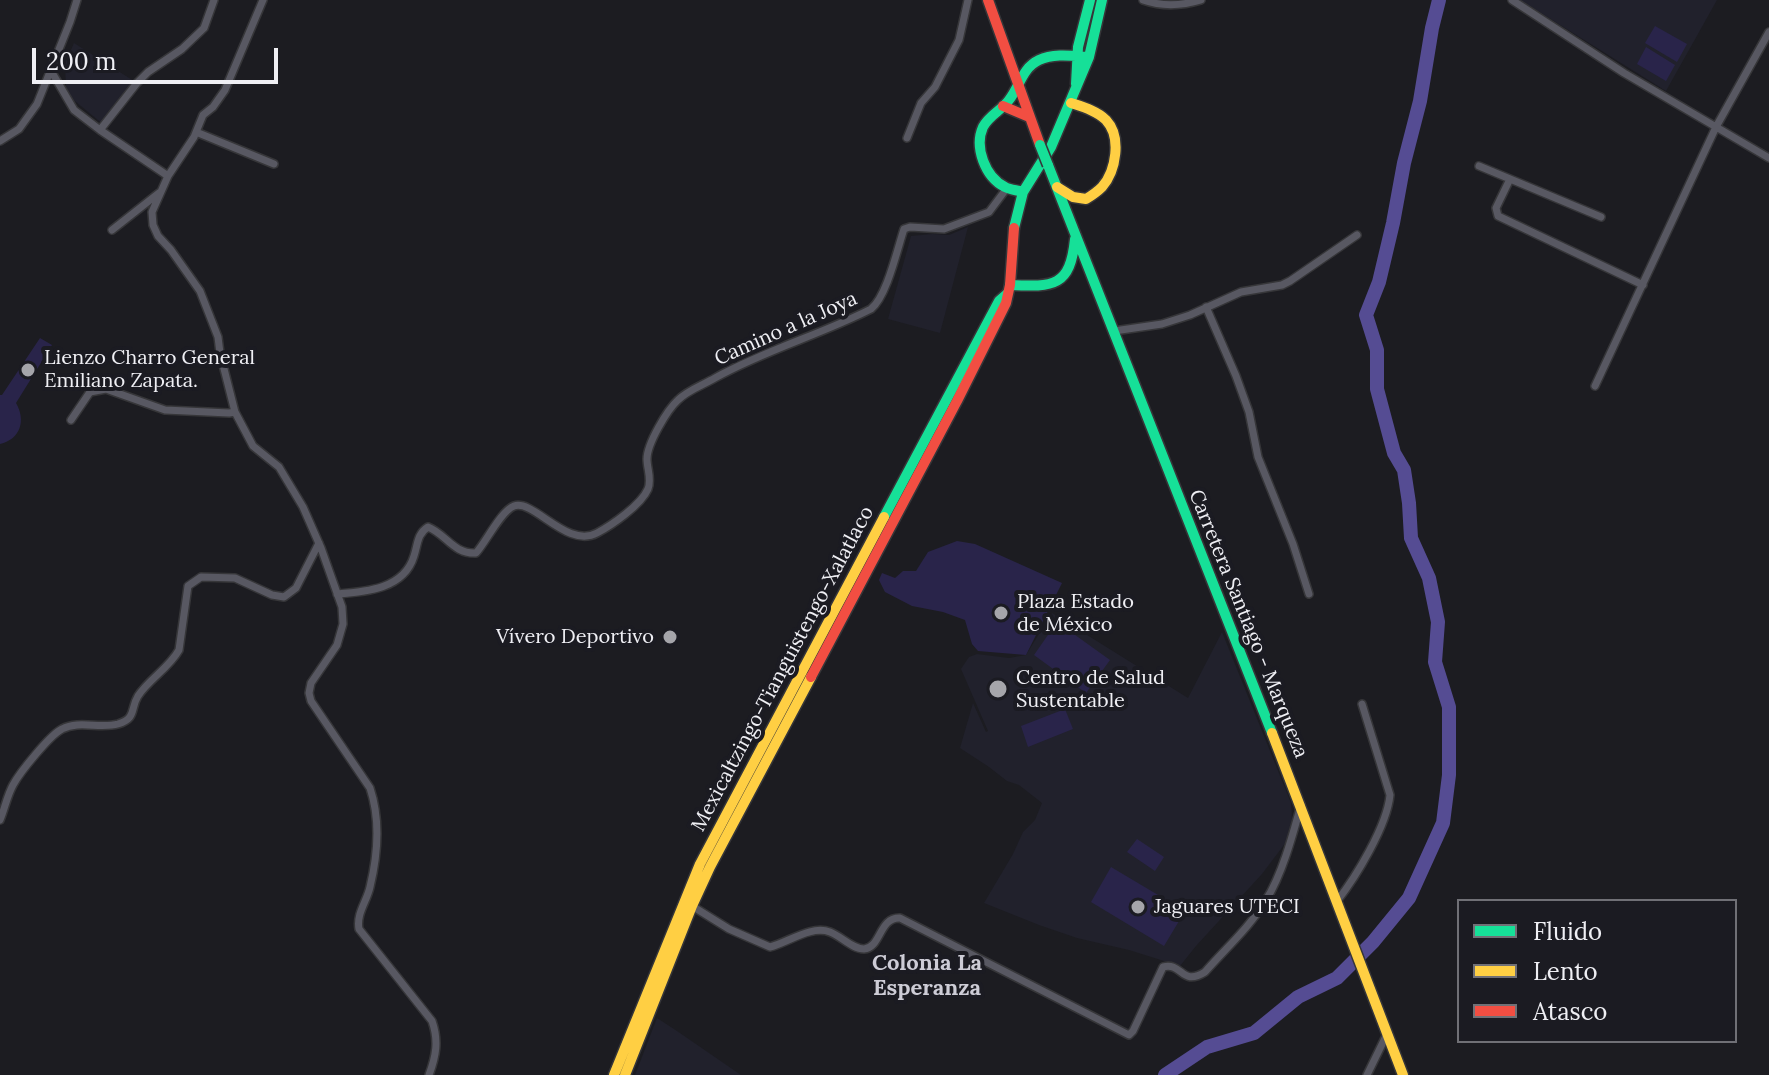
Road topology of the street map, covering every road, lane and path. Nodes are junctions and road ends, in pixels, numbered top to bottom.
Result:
1 (77, 0) edge
2 (214, 0) edge
3 (263, 0) edge
4 (968, 0) edge
5 (988, 0) edge
6 (1090, 0) edge
7 (1102, 0) edge
8 (1143, 0) edge
9 (1201, 0) edge
10 (1512, 0) edge
11 (1769, 32) edge
12 (1077, 56) junction
13 (1089, 57) junction
14 (50, 69) junction
15 (1018, 82) junction
16 (1076, 88) junction
17 (1071, 103) junction
18 (1003, 106) junction
19 (1029, 117) junction
20 (1716, 127) junction
21 (100, 130) junction
22 (196, 132) junction
23 (907, 138) dead end
24 (0, 141) edge
25 (1769, 158) edge
26 (274, 164) dead end
27 (1479, 166) dead end
28 (168, 176) junction
29 (1510, 179) junction
30 (1057, 187) junction
31 (1007, 188) junction
32 (161, 191) junction
33 (1023, 192) junction
34 (1601, 217) dead end
35 (112, 230) dead end
36 (1075, 233) junction
37 (1357, 235) dead end
38 (1643, 285) junction
39 (1009, 288) junction
40 (1206, 307) junction
41 (1114, 331) junction
42 (1595, 386) dead end
43 (235, 412) junction
44 (71, 420) dead end
45 (319, 543) junction
46 (337, 594) junction
47 (1309, 594) dead end
48 (1362, 704) dead end
49 (1301, 805) junction
50 (0, 820) edge
51 (1337, 901) junction
52 (692, 906) junction
53 (1388, 1033) junction
54 (429, 1075) edge
55 (614, 1075) edge
56 (625, 1075) edge
57 (1367, 1075) edge
58 (1403, 1075) edge

1 - 14 street
2 - 21 street
3 - 22 street
4 - 23 street
5 - 15 main road, Carretera Santiago - Marqueza
6 - 12 main road, Mexicaltzingo-Tianguistengo-Xalatlaco
7 - 13 main road, Mexicaltzingo-Tianguistengo-Xalatlaco
8 - 9 street
10 - 20 street
11 - 20 street
12 - 13 main road
12 - 15 main road
12 - 16 main road, Mexicaltzingo-Tianguistengo-Xalatlaco
13 - 16 main road, Mexicaltzingo-Tianguistengo-Xalatlaco
14 - 21 street
14 - 24 street
15 - 18 main road
15 - 19 main road, Carretera Santiago - Marqueza
16 - 17 main road, Mexicaltzingo-Tianguistengo-Xalatlaco
17 - 30 main road
17 - 33 main road, Mexicaltzingo-Tianguistengo-Xalatlaco
18 - 19 main road
18 - 31 main road
19 - 30 main road, Carretera Santiago - Marqueza, bridge
20 - 25 street
20 - 38 street
21 - 28 street
22 - 26 street
22 - 28 street
27 - 29 street
28 - 32 street
29 - 34 street
29 - 38 street
30 - 36 main road, Carretera Santiago - Marqueza
31 - 33 main road
31 - 46 street, Camino a la Joya
32 - 35 street
32 - 43 street
33 - 39 main road, Mexicaltzingo-Tianguistengo-Xalatlaco
36 - 39 main road
36 - 41 main road, Carretera Santiago - Marqueza
37 - 40 street
38 - 42 street
39 - 52 main road, Mexicaltzingo-Tianguistengo-Xalatlaco
39 - 55 main road, Mexicaltzingo-Tianguistengo-Xalatlaco
40 - 41 street
40 - 47 street
41 - 49 main road, Carretera Santiago - Marqueza
43 - 44 street
43 - 45 street
45 - 46 street
45 - 50 street
46 - 54 street
48 - 51 street
49 - 51 main road, Carretera Santiago - Marqueza
49 - 52 street
51 - 53 main road, Carretera Santiago - Marqueza
52 - 56 main road, Mexicaltzingo-Tianguistengo-Xalatlaco
53 - 57 street
53 - 58 main road, Carretera Santiago - Marqueza

